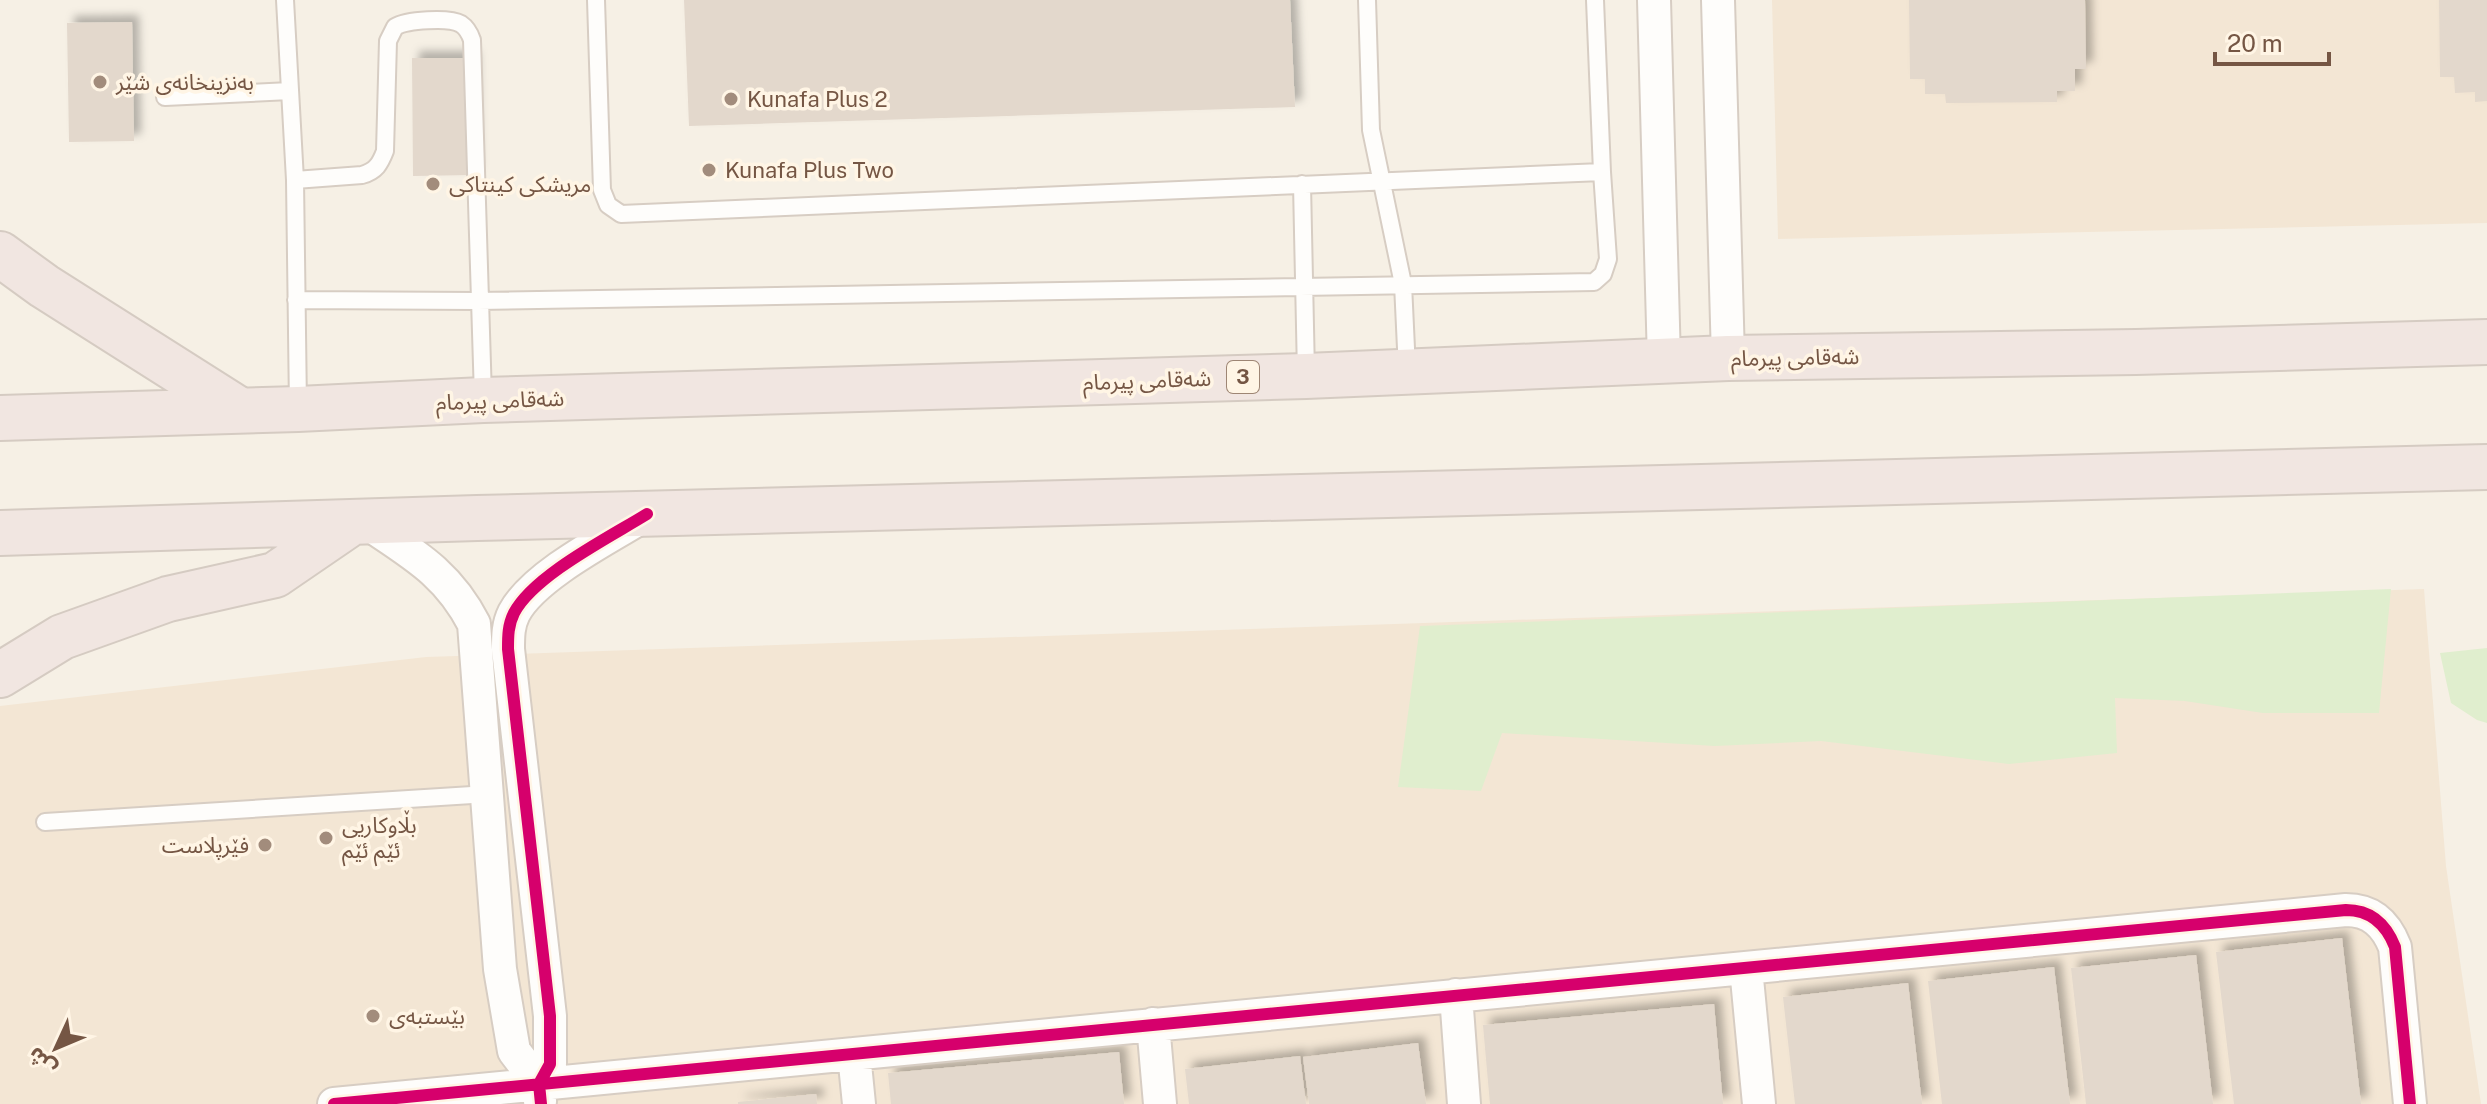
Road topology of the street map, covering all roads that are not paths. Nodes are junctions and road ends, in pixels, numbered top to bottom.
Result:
1 (285, 0) edge
2 (596, 0) edge
3 (1367, 0) edge
4 (1595, 0) edge
5 (1654, 0) edge
6 (1718, 0) edge
7 (290, 91) junction
8 (165, 97) dead end
9 (1602, 172) junction
10 (295, 180) junction
11 (1382, 181) junction
12 (1302, 184) junction
13 (0, 254) edge
14 (1403, 284) junction
15 (1304, 286) junction
16 (296, 300) junction
17 (478, 301) junction
18 (2487, 342) edge
19 (1728, 358) junction
20 (1664, 361) junction
21 (1408, 371) junction
22 (1306, 376) junction
23 (483, 400) junction
24 (238, 409) junction
25 (298, 409) junction
26 (0, 418) edge
27 (2487, 467) edge
28 (647, 514) junction
29 (359, 523) junction
30 (0, 533) edge
31 (0, 675) edge
32 (488, 794) junction
33 (45, 822) dead end
34 (1746, 968) junction
35 (1456, 995) junction
36 (1153, 1024) junction
37 (854, 1054) junction
38 (540, 1094) edge
39 (334, 1104) edge
40 (859, 1104) edge
41 (1160, 1104) edge
42 (1464, 1104) edge
43 (1759, 1104) edge
44 (2410, 1104) edge

1 - 7 lane
2 - 12 lane
3 - 11 lane
4 - 9 lane
5 - 20 street
6 - 19 street
7 - 8 lane
7 - 10 lane
9 - 11 lane
9 - 14 lane
10 - 16 lane
10 - 17 lane
11 - 12 lane
11 - 14 lane
12 - 15 lane
13 - 24 highway
14 - 15 lane
14 - 21 lane
15 - 17 lane
15 - 22 lane
16 - 17 lane
16 - 25 lane
17 - 23 lane
18 - 19 highway, شەقامی پیرمام / 3
19 - 20 highway, شەقامی پیرمام / 3
20 - 21 highway, شەقامی پیرمام / 3
21 - 22 highway, شەقامی پیرمام / 3
22 - 23 highway, شەقامی پیرمام / 3
23 - 25 highway, شەقامی پیرمام / 3
24 - 25 highway, شەقامی پیرمام / 3
24 - 26 highway, شەقامی پیرمام / 3
27 - 28 highway
28 - 29 highway
28 - 38 street
29 - 30 highway
29 - 31 highway
29 - 32 street
32 - 33 lane
32 - 38 street
34 - 35 street
34 - 43 street
34 - 44 street
35 - 36 street
35 - 42 street
36 - 37 street
36 - 41 street
37 - 38 street
37 - 40 street
38 - 39 street

